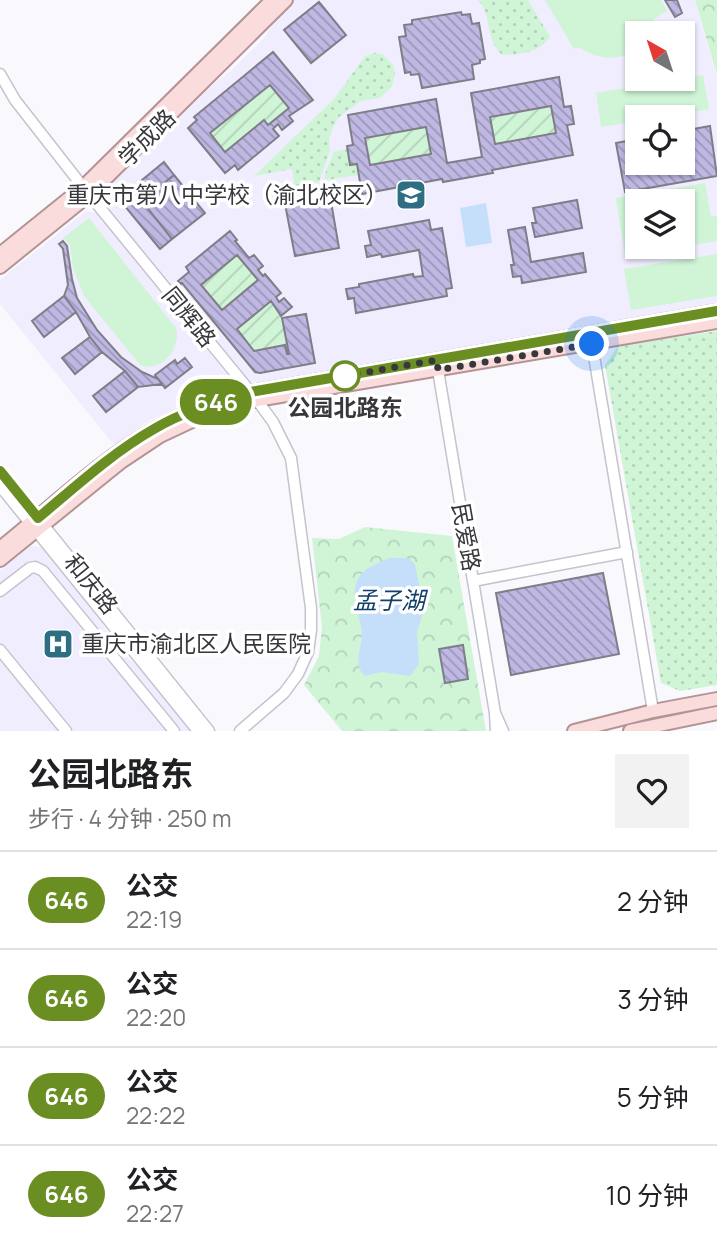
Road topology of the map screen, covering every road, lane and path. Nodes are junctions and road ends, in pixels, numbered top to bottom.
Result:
1 (272, 0) edge
2 (286, 0) edge
3 (0, 74) edge
4 (86, 191) junction
5 (0, 254) edge
6 (0, 267) edge
7 (717, 311) edge
8 (717, 323) edge
9 (592, 344) junction
10 (437, 365) junction
11 (254, 396) junction
12 (0, 471) edge
13 (0, 486) edge
14 (37, 524) junction
15 (0, 548) edge
16 (626, 552) junction
17 (0, 560) edge
18 (473, 581) junction
19 (0, 591) edge
20 (0, 650) edge
21 (163, 681) junction
22 (145, 696) junction
23 (717, 699) edge
24 (653, 711) junction
25 (495, 713) junction
26 (717, 713) edge
27 (656, 728) edge
28 (66, 731) edge
29 (174, 731) edge
30 (198, 731) edge
31 (209, 731) edge
32 (240, 731) edge
33 (496, 731) edge
34 (503, 731) edge
35 (574, 731) edge
36 (630, 731) edge

1 - 4 main road, 学成路
2 - 4 main road, 学成路
3 - 4 street, 同辉路
4 - 5 main road, 学成路
4 - 6 main road, 学成路
4 - 11 street, 同辉路
7 - 10 main road
8 - 9 main road
9 - 10 main road
9 - 16 street
10 - 11 main road
10 - 18 street, 民爱路
11 - 14 main road
11 - 32 street, 同辉路
12 - 14 street, 和庆路
13 - 14 street, 和庆路
14 - 15 main road
14 - 17 main road
14 - 21 street, 和庆路
16 - 18 street
16 - 24 street
18 - 25 street, 民爱路
19 - 22 street
20 - 28 street
21 - 22 street
21 - 30 street, 和庆路
21 - 31 street, 和庆路
22 - 29 street
23 - 24 main road
24 - 35 main road
25 - 33 street
25 - 34 street
26 - 27 main road
27 - 36 main road

